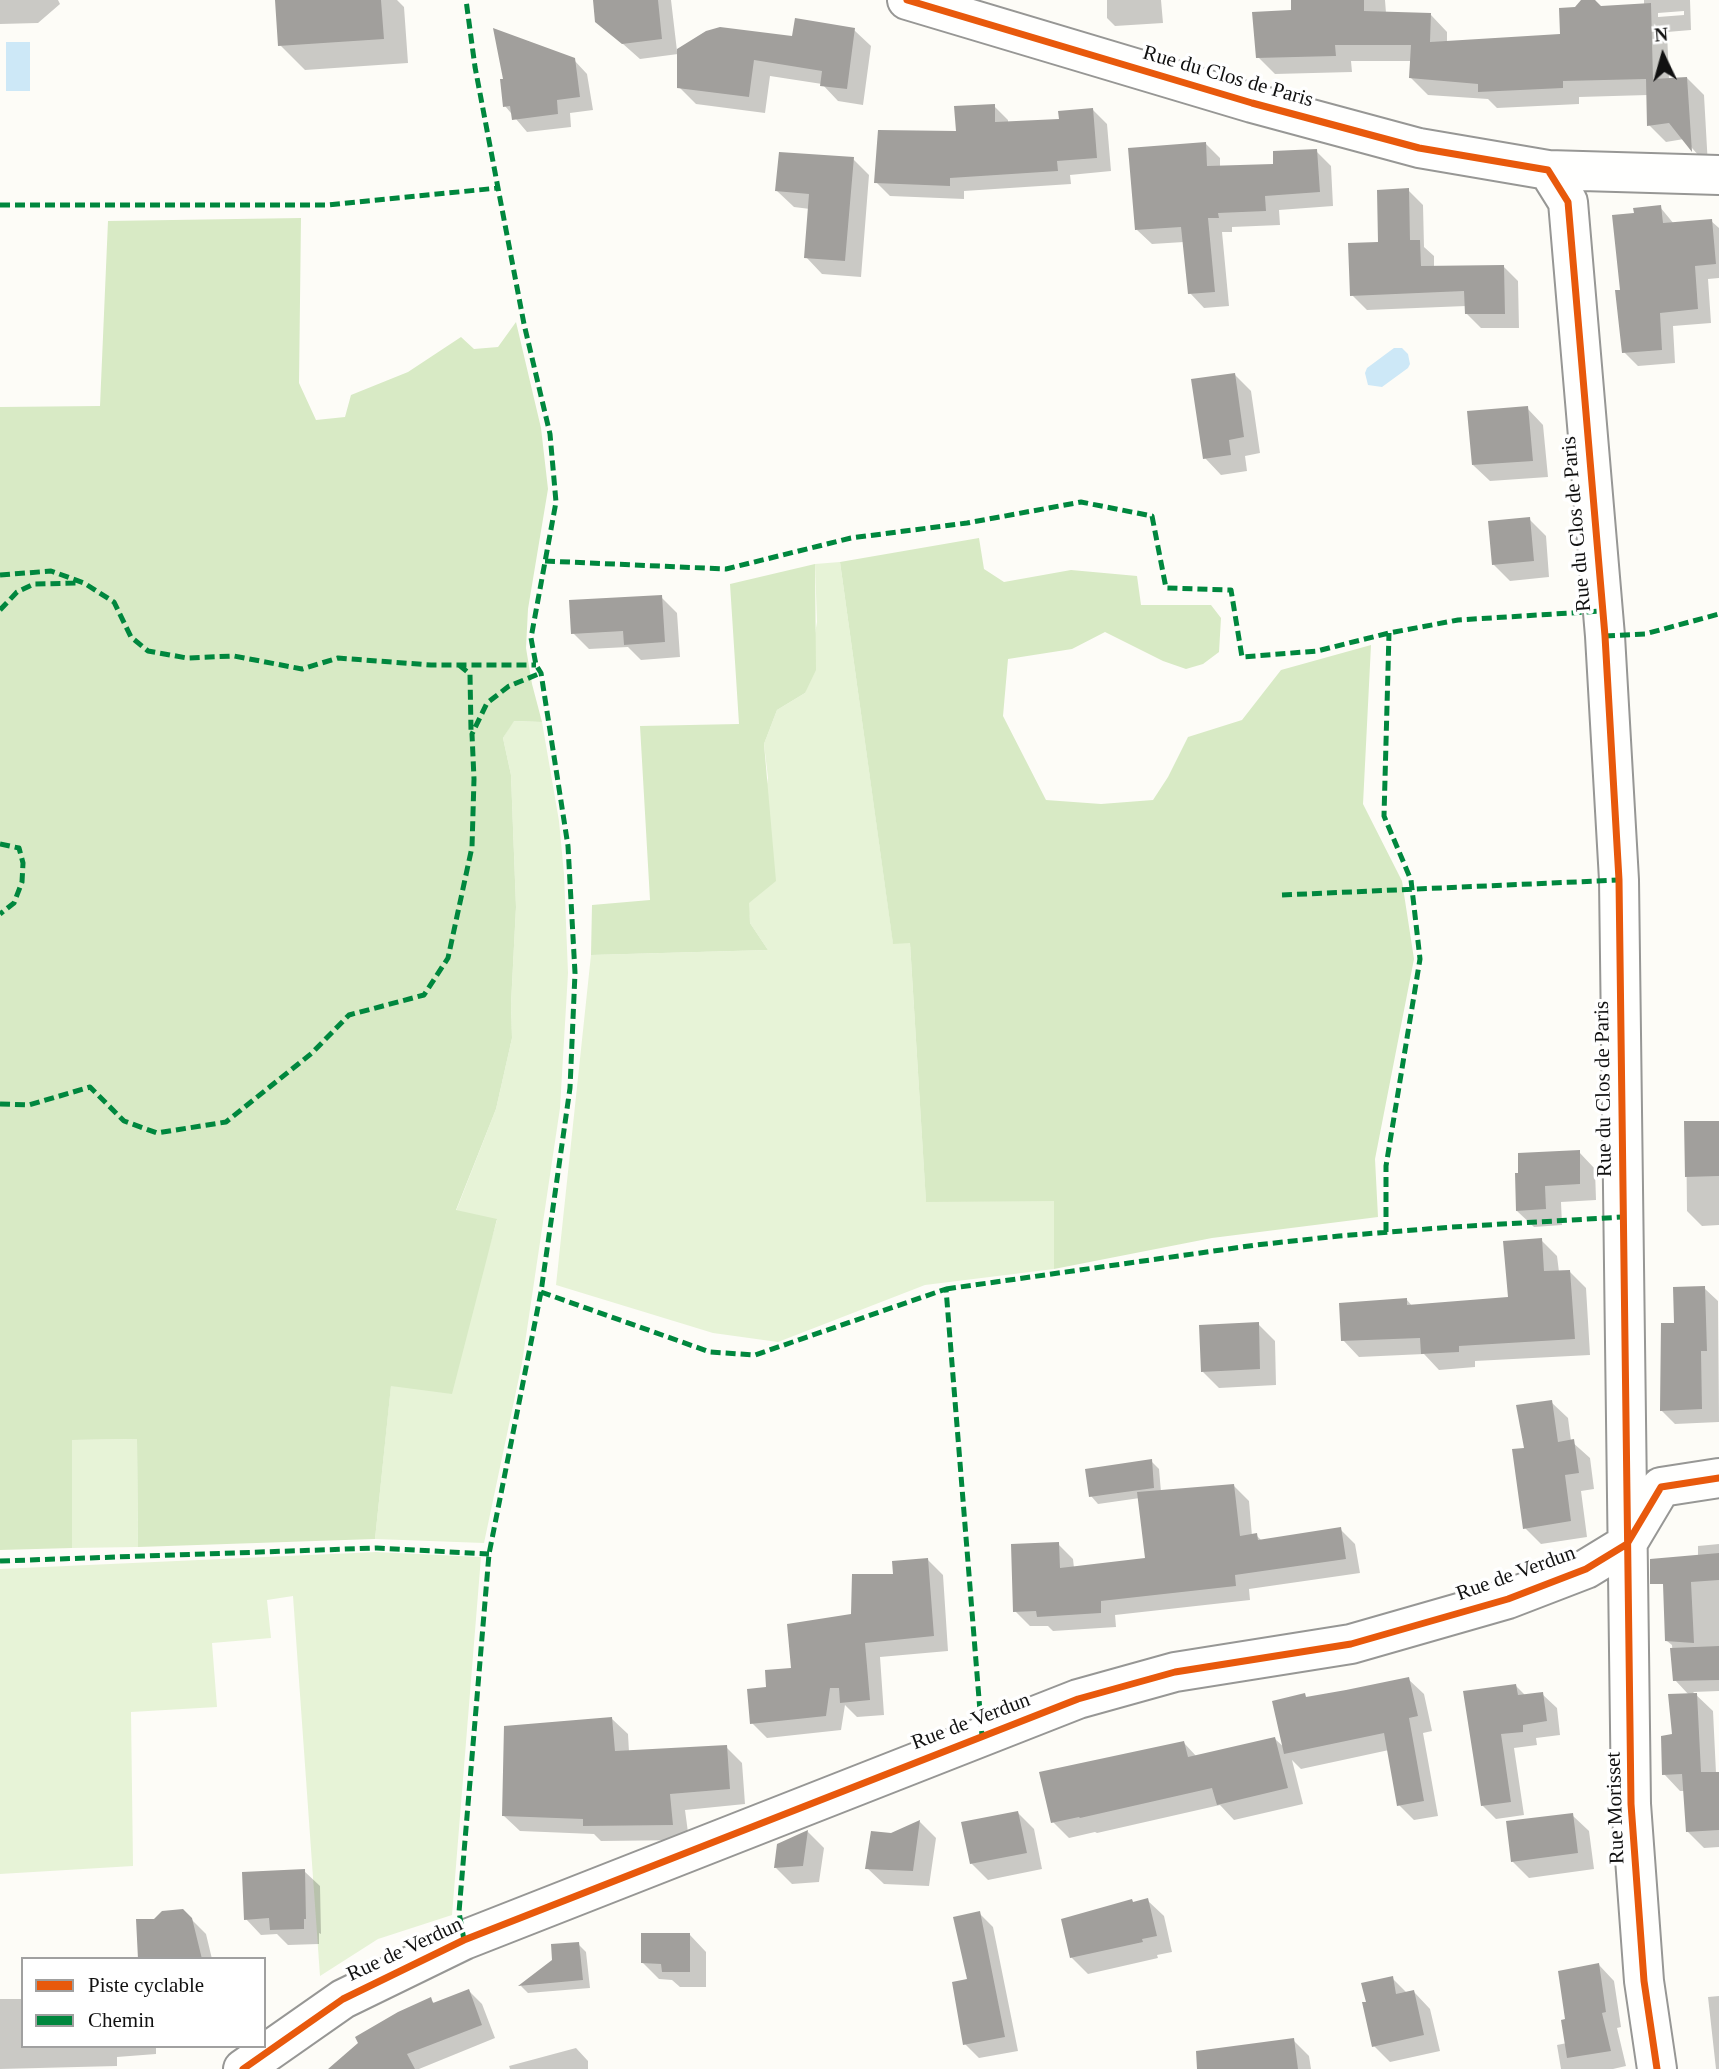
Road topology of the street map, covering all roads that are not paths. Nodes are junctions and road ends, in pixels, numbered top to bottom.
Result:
1 (907, 0) edge
2 (1548, 170) junction
3 (1719, 175) edge
4 (1719, 1478) edge
5 (1628, 1544) junction
6 (243, 2069) edge
7 (1657, 2069) edge

1 - 2 street, Rue du Clos de Paris
2 - 3 street
2 - 5 street, Rue du Clos de Paris
4 - 5 street, Rue de Verdun
5 - 6 street, Rue de Verdun
5 - 7 street, Rue Morisset

